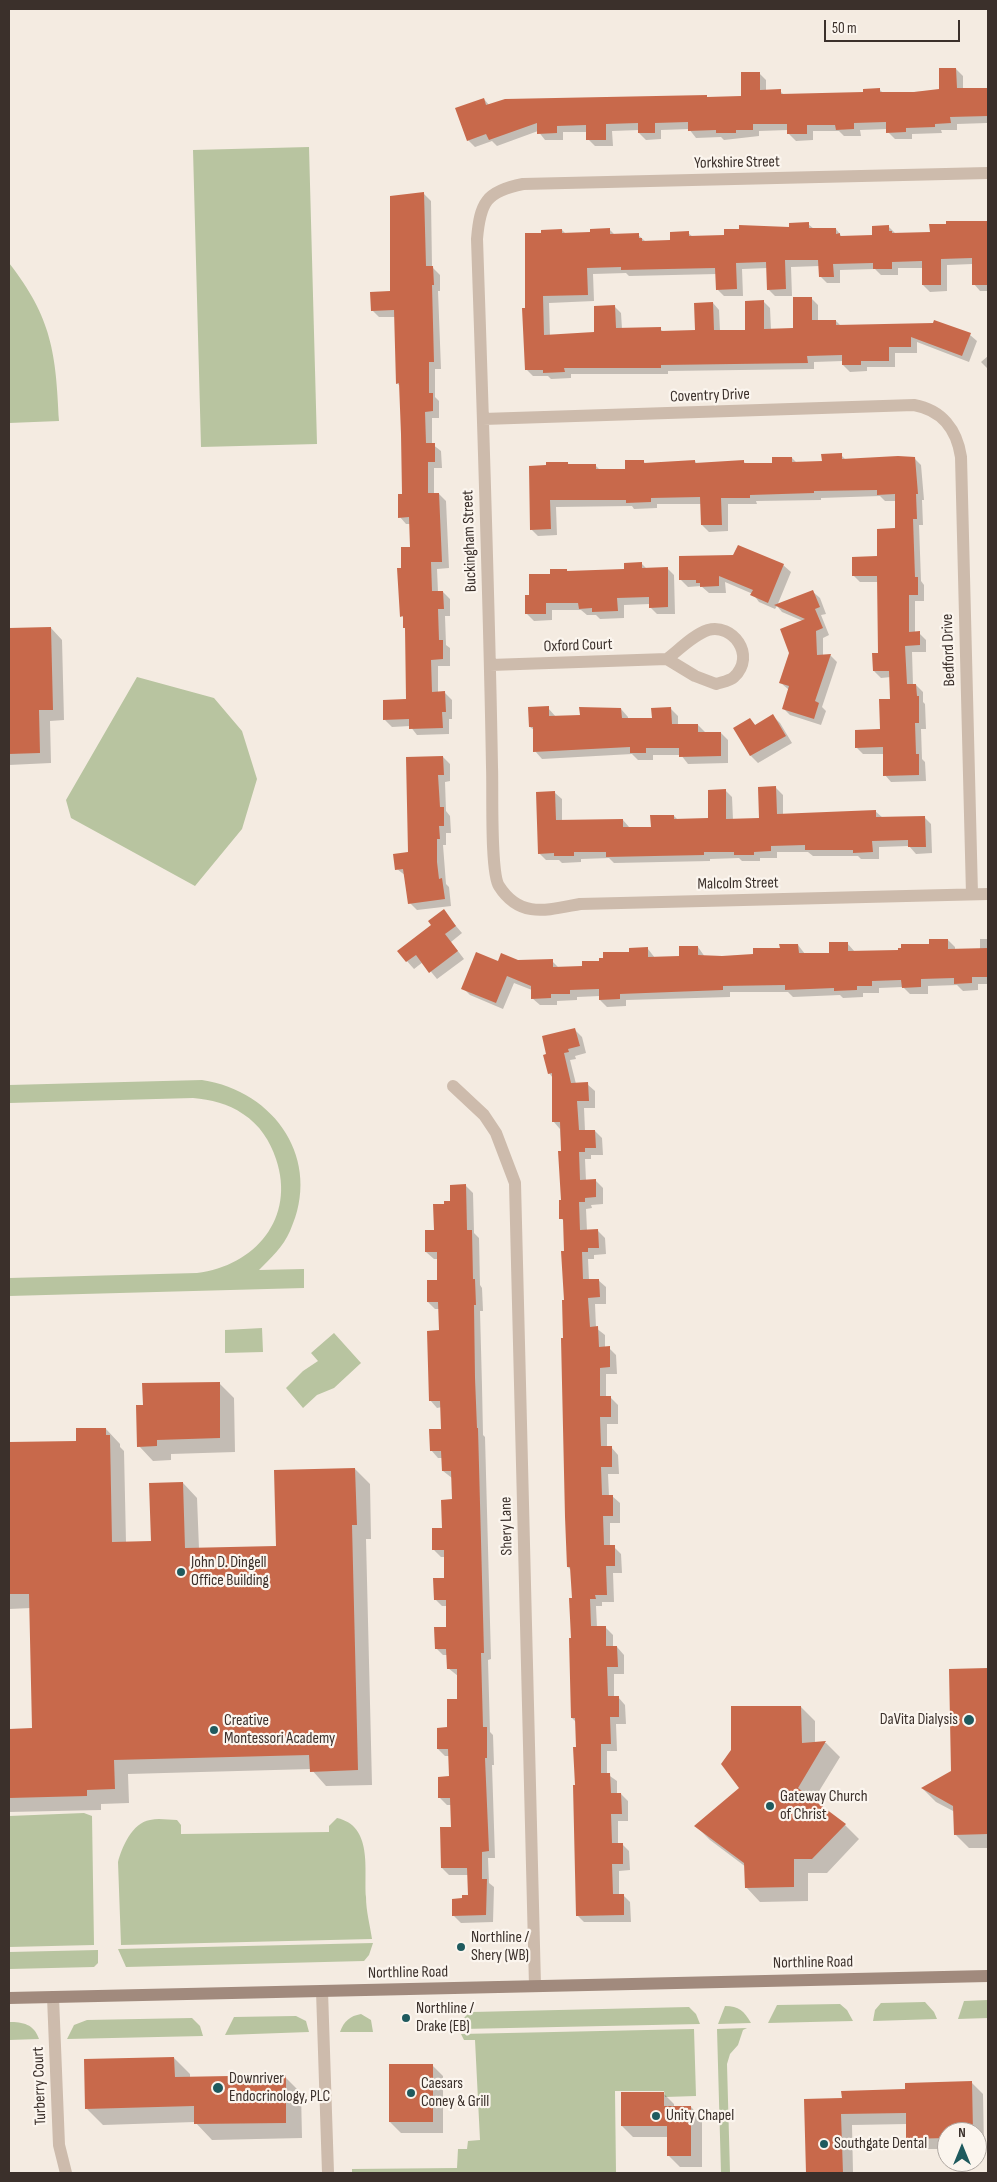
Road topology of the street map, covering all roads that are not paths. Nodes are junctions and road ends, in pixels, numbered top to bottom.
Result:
1 (988, 173) edge
2 (490, 198) joint
3 (937, 414) joint
4 (483, 419) junction
5 (667, 659) junction
6 (490, 665) junction
7 (498, 885) joint
8 (972, 894) junction
9 (988, 894) edge
10 (453, 1086) dead end
11 (988, 1976) edge
12 (535, 1986) junction
13 (322, 1990) junction
14 (53, 1997) junction
15 (9, 1998) edge
16 (66, 2173) edge
17 (328, 2173) edge

1 - 2 street, Yorkshire Street
2 - 4 street, Buckingham Street
3 - 4 street, Coventry Drive
3 - 8 street, Bedford Drive
4 - 6 street, Buckingham Street
5 - 5 street
5 - 6 street, Oxford Court
6 - 7 street, Buckingham Street
7 - 8 street, Malcolm Street
8 - 9 street, Malcolm Street
10 - 12 street, Shery Lane
11 - 12 main road, Northline Road
12 - 13 main road, Northline Road
13 - 14 main road, Northline Road
13 - 17 street
14 - 15 main road, Northline Road
14 - 16 street, Turberry Court

